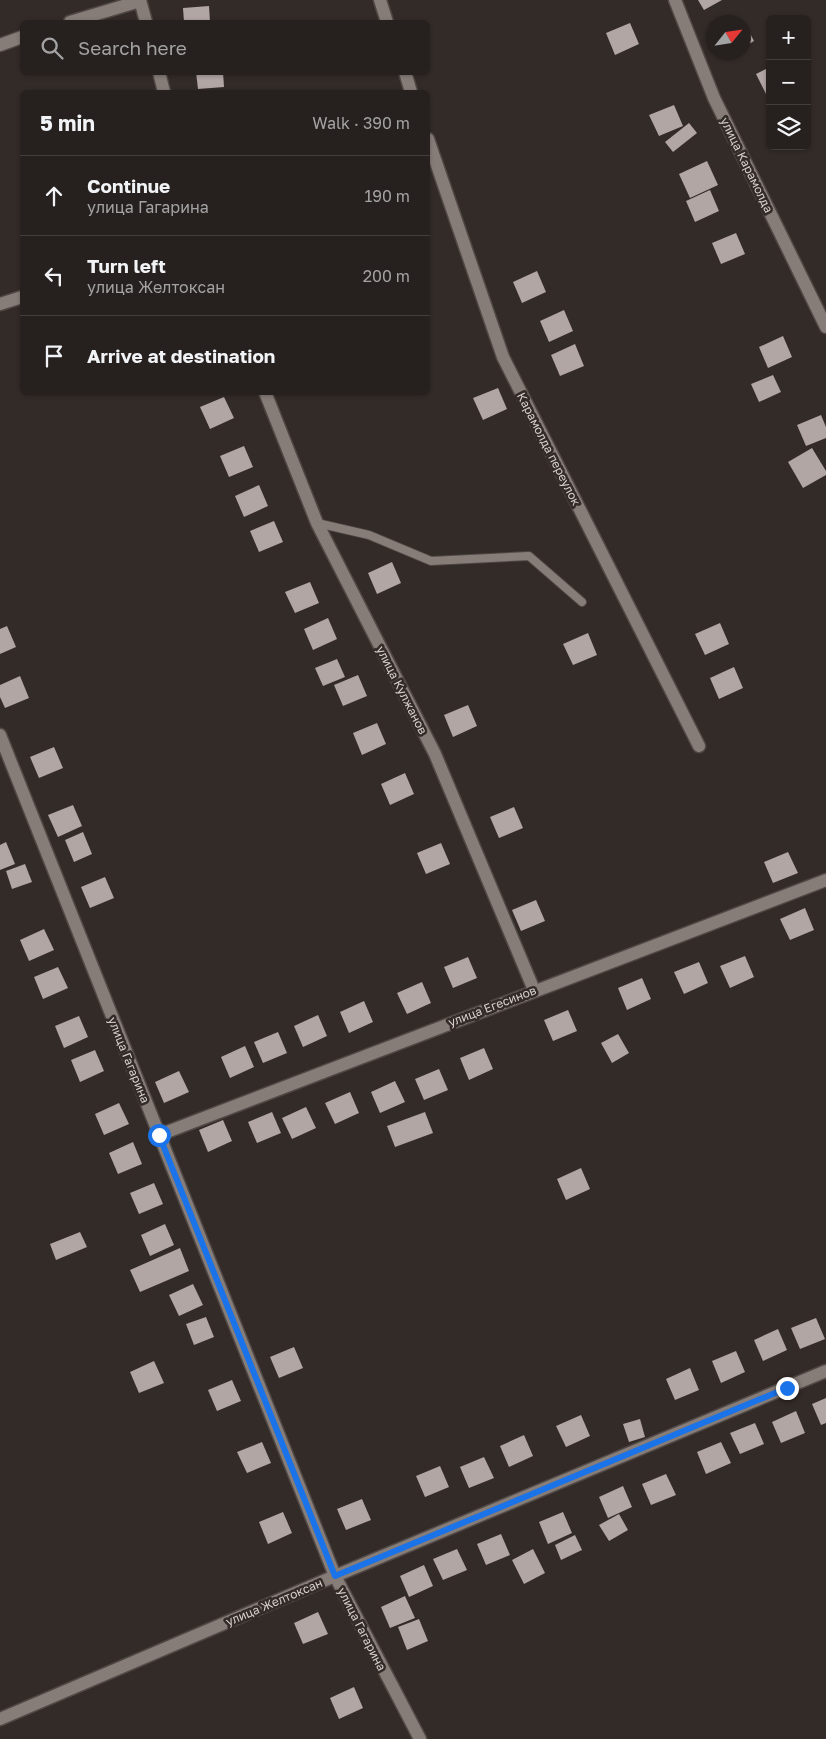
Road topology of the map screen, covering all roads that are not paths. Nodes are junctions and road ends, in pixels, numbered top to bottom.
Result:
1 (140, 0) edge
2 (380, 0) edge
3 (675, 0) edge
4 (76, 20) edge
5 (145, 20) edge
6 (386, 20) edge
7 (20, 39) edge
8 (0, 44) edge
9 (160, 75) edge
10 (406, 75) edge
11 (164, 90) edge
12 (411, 90) edge
13 (430, 145) edge
14 (20, 299) edge
15 (0, 304) edge
16 (826, 327) edge
17 (267, 395) edge
18 (317, 523) junction
19 (582, 602) dead end
20 (0, 735) edge
21 (699, 746) dead end
22 (826, 880) edge
23 (534, 990) junction
24 (159, 1135) junction
25 (826, 1371) edge
26 (335, 1576) junction
27 (0, 1720) edge
28 (420, 1739) edge

1 - 4 street
1 - 5 street
2 - 6 street
3 - 16 street, улица Карамолда
7 - 8 street
9 - 11 street
10 - 12 street
13 - 21 street, Карамолда переулок
14 - 15 street
17 - 18 street, улица Кулжанов
18 - 19 lane
18 - 23 street, улица Кулжанов
20 - 24 street, улица Гагарина
22 - 23 street, улица Егесинов
23 - 24 street, улица Егесинов
24 - 26 street, улица Гагарина
25 - 26 street, улица Желтоксан
26 - 27 street, улица Желтоксан
26 - 28 street, улица Гагарина

